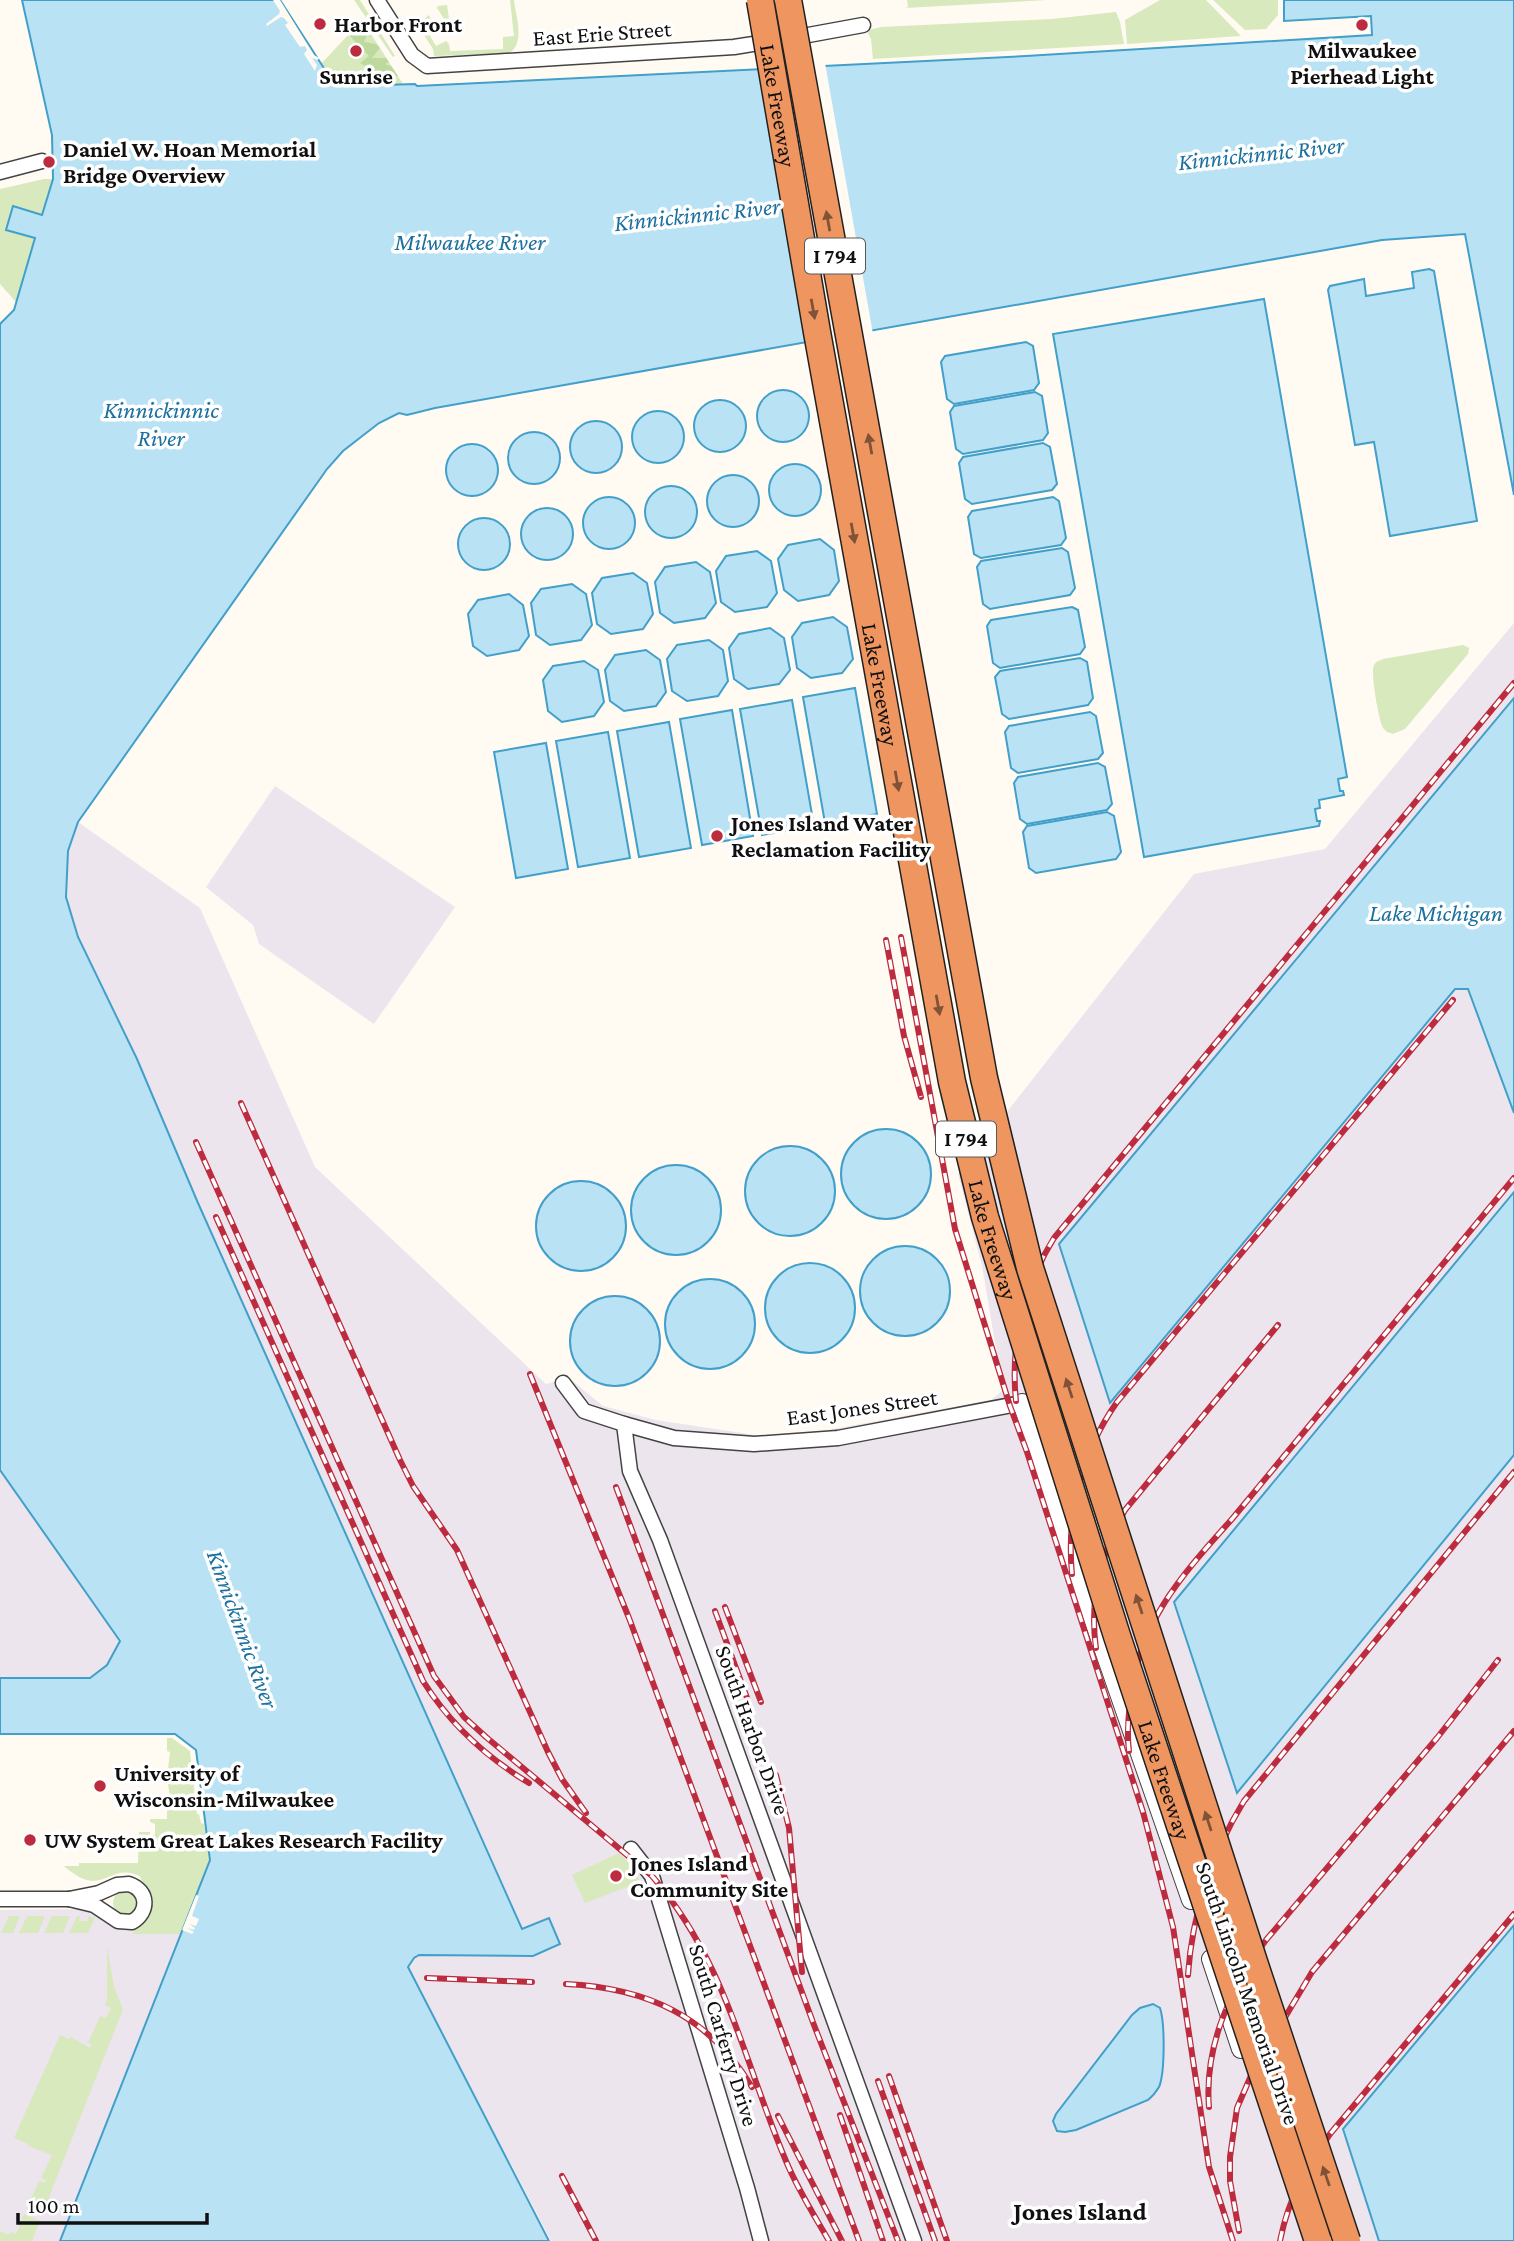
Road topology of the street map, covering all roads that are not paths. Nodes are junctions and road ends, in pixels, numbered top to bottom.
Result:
1 (377, 0) edge
2 (760, 0) edge
3 (788, 0) edge
4 (863, 25) dead end
5 (42, 161) dead end
6 (0, 172) edge
7 (563, 1383) dead end
8 (1022, 1403) joint
9 (624, 1424) junction
10 (631, 1850) dead end
11 (0, 1899) edge
12 (69, 1899) junction
13 (761, 2241) edge
14 (914, 2241) edge
15 (1306, 2241) edge
16 (1318, 2241) edge
17 (1348, 2241) edge

1 - 4 street, East Erie Street
2 -> 16 highway, Lake Freeway / I 794, bridge
17 -> 3 highway, Lake Freeway / I 794, bridge
5 - 6 street
7 - 9 street
8 - 9 street, East Jones Street
8 - 15 street, South Lincoln Memorial Drive
9 - 14 street, South Harbor Drive
10 - 13 street, South Carferry Drive
11 - 12 street
12 - 12 street

